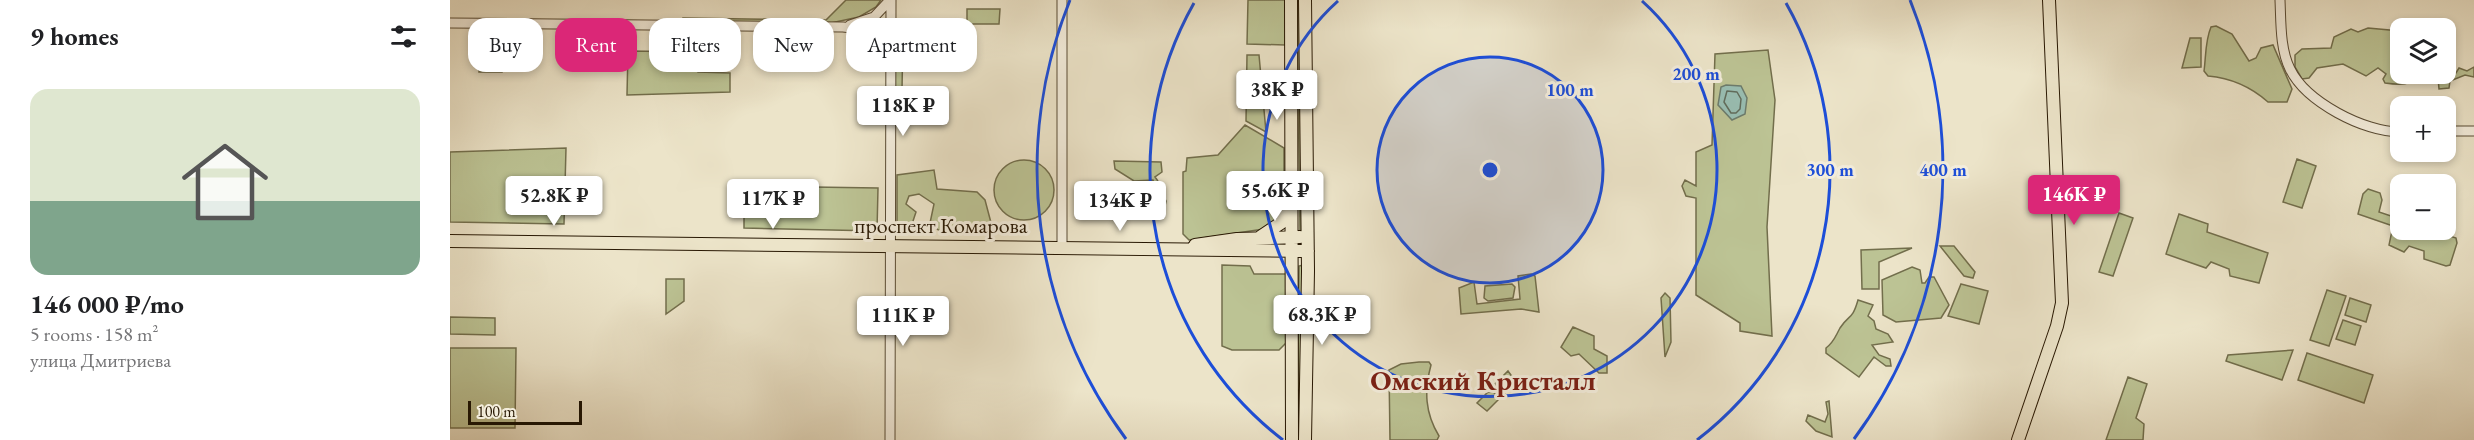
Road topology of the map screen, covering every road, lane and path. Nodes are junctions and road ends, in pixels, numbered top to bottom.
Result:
1 (890, 0) edge
2 (1062, 0) edge
3 (1291, 0) edge
4 (1305, 0) edge
5 (2049, 0) edge
6 (2280, 0) edge
7 (890, 18) edge
8 (450, 23) edge
9 (843, 27) junction
10 (846, 27) edge
11 (890, 72) edge
12 (2390, 130) edge
13 (2456, 131) edge
14 (2474, 131) edge
15 (1293, 192) junction
16 (1258, 237) junction
17 (1293, 237) junction
18 (1308, 237) junction
19 (450, 241) edge
20 (889, 245) junction
21 (1062, 246) junction
22 (1179, 249) junction
23 (1293, 251) junction
24 (1308, 251) junction
25 (890, 440) edge
26 (1292, 440) edge
27 (1305, 440) edge
28 (2018, 440) edge

1 - 7 street
1 - 9 street
2 - 21 street
3 - 15 main road
4 - 18 main road
5 - 28 main road
6 - 12 street
8 - 9 street
9 - 10 street
11 - 20 street
13 - 14 street
15 - 16 main road
15 - 17 main road
16 - 17 main road, проспект Комарова
16 - 22 main road, проспект Комарова
17 - 18 main road, проспект Комарова
17 - 23 main road
18 - 24 main road
19 - 20 main road, проспект Комарова
20 - 21 main road, проспект Комарова
20 - 25 street
21 - 22 main road, проспект Комарова
22 - 23 main road, проспект Комарова
23 - 24 main road, проспект Комарова
23 - 26 main road
24 - 27 main road

